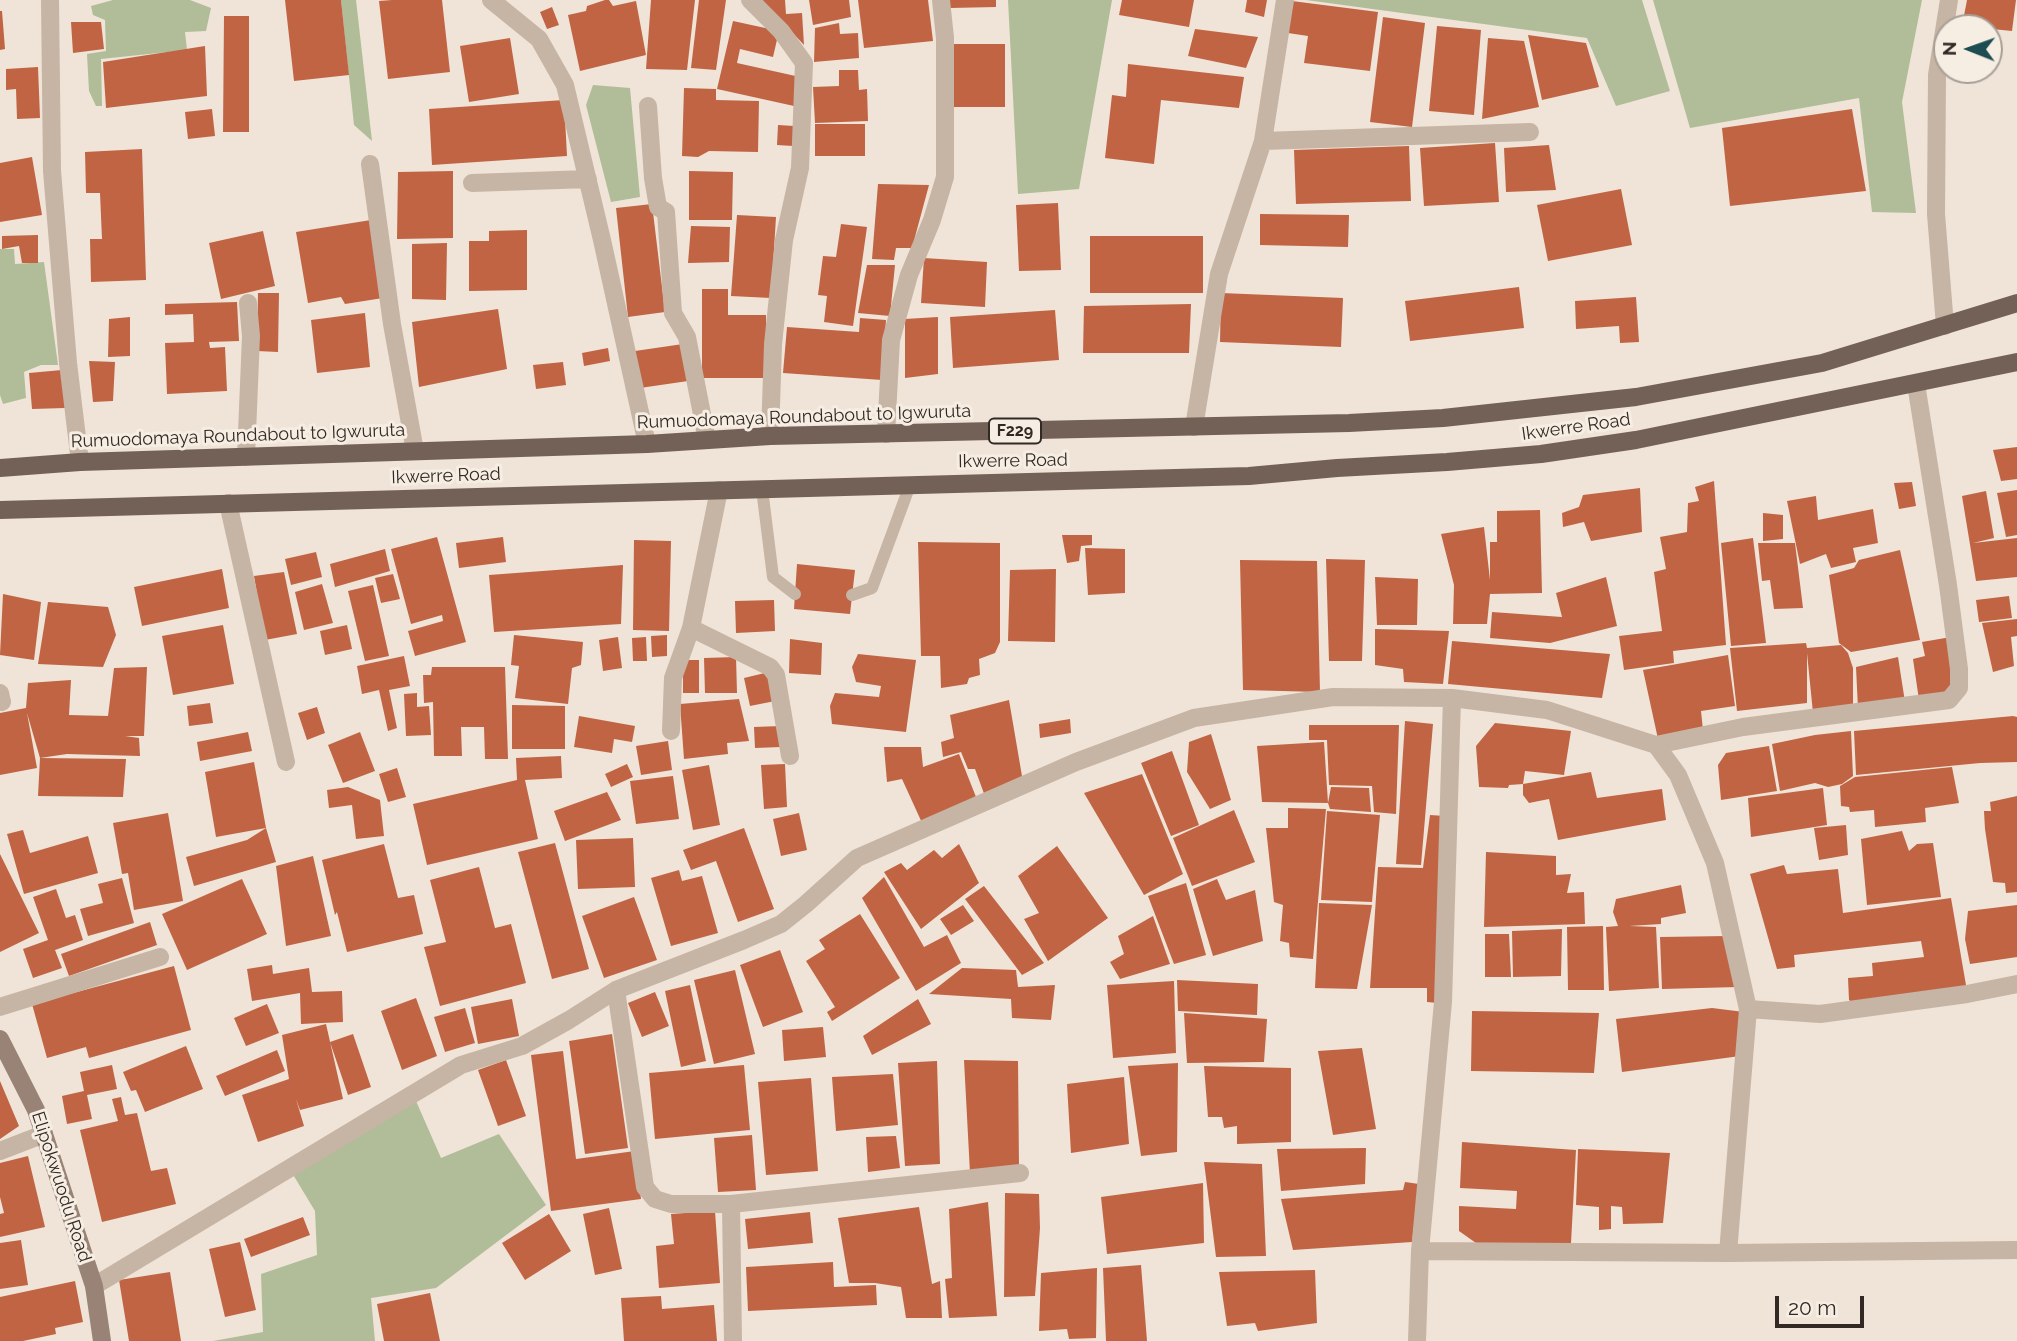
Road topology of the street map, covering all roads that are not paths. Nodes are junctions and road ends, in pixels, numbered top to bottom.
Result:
1 (50, 0) edge
2 (491, 0) edge
3 (750, 0) edge
4 (940, 0) edge
5 (1285, 0) edge
6 (1948, 0) edge
7 (648, 106) dead end
8 (1530, 132) dead end
9 (1263, 141) junction
10 (370, 164) dead end
11 (588, 179) junction
12 (472, 183) dead end
13 (248, 303) dead end
14 (2017, 303) edge
15 (1945, 326) junction
16 (2017, 362) edge
17 (1916, 384) junction
18 (1194, 427) junction
19 (886, 434) junction
20 (770, 436) junction
21 (707, 440) junction
22 (647, 444) junction
23 (415, 451) junction
24 (246, 457) junction
25 (80, 462) junction
26 (0, 468) edge
27 (910, 485) junction
28 (762, 489) junction
29 (719, 490) junction
30 (228, 503) junction
31 (0, 510) edge
32 (795, 594) dead end
33 (852, 595) dead end
34 (691, 628) junction
35 (1452, 698) junction
36 (671, 731) dead end
37 (1656, 745) junction
38 (790, 756) dead end
39 (286, 762) dead end
40 (160, 957) dead end
41 (2017, 984) edge
42 (616, 990) junction
43 (0, 1007) edge
44 (1748, 1009) junction
45 (0, 1039) edge
46 (44, 1134) junction
47 (0, 1151) edge
48 (1020, 1173) dead end
49 (731, 1204) junction
50 (2017, 1250) edge
51 (1420, 1251) junction
52 (1727, 1253) junction
53 (94, 1286) junction
54 (102, 1341) edge
55 (733, 1341) edge
56 (1417, 1341) edge

1 - 25 street
2 - 11 street
3 - 20 street
4 - 19 street
5 - 9 street
6 - 15 street
7 - 21 street
8 - 9 street
9 - 18 street
10 - 23 street
11 - 12 street
11 - 22 street
13 - 24 street
14 - 15 main road, Rumuodomaya Roundabout to Igwuruta / F229
15 - 18 main road, Rumuodomaya Roundabout to Igwuruta / F229
16 - 17 main road, Ikwerre Road
17 - 27 main road, Ikwerre Road
17 - 37 street
18 - 19 main road, Rumuodomaya Roundabout to Igwuruta / F229
19 - 20 main road, Rumuodomaya Roundabout to Igwuruta / F229
20 - 21 main road, Rumuodomaya Roundabout to Igwuruta / F229
21 - 22 main road, Rumuodomaya Roundabout to Igwuruta / F229
22 - 23 main road, Rumuodomaya Roundabout to Igwuruta / F229
23 - 24 main road, Rumuodomaya Roundabout to Igwuruta / F229
24 - 25 main road, Rumuodomaya Roundabout to Igwuruta / F229
25 - 26 main road, Rumuodomaya Roundabout to Igwuruta / F229
27 - 28 main road, Ikwerre Road
27 - 33 lane
28 - 29 main road, Ikwerre Road
28 - 32 lane
29 - 30 main road, Ikwerre Road
29 - 34 street
30 - 31 main road, Ikwerre Road
30 - 39 street
34 - 36 street
34 - 38 street
35 - 37 street
35 - 42 street
35 - 51 street
37 - 44 street
40 - 43 street
41 - 44 street
42 - 49 street
42 - 53 street
44 - 52 street
45 - 46 street, Elipokwuodu Road
46 - 47 street
46 - 53 street, Elipokwuodu Road
48 - 49 street
49 - 55 street
50 - 52 street
51 - 52 street
51 - 56 street
53 - 54 street, Elipokwuodu Road

